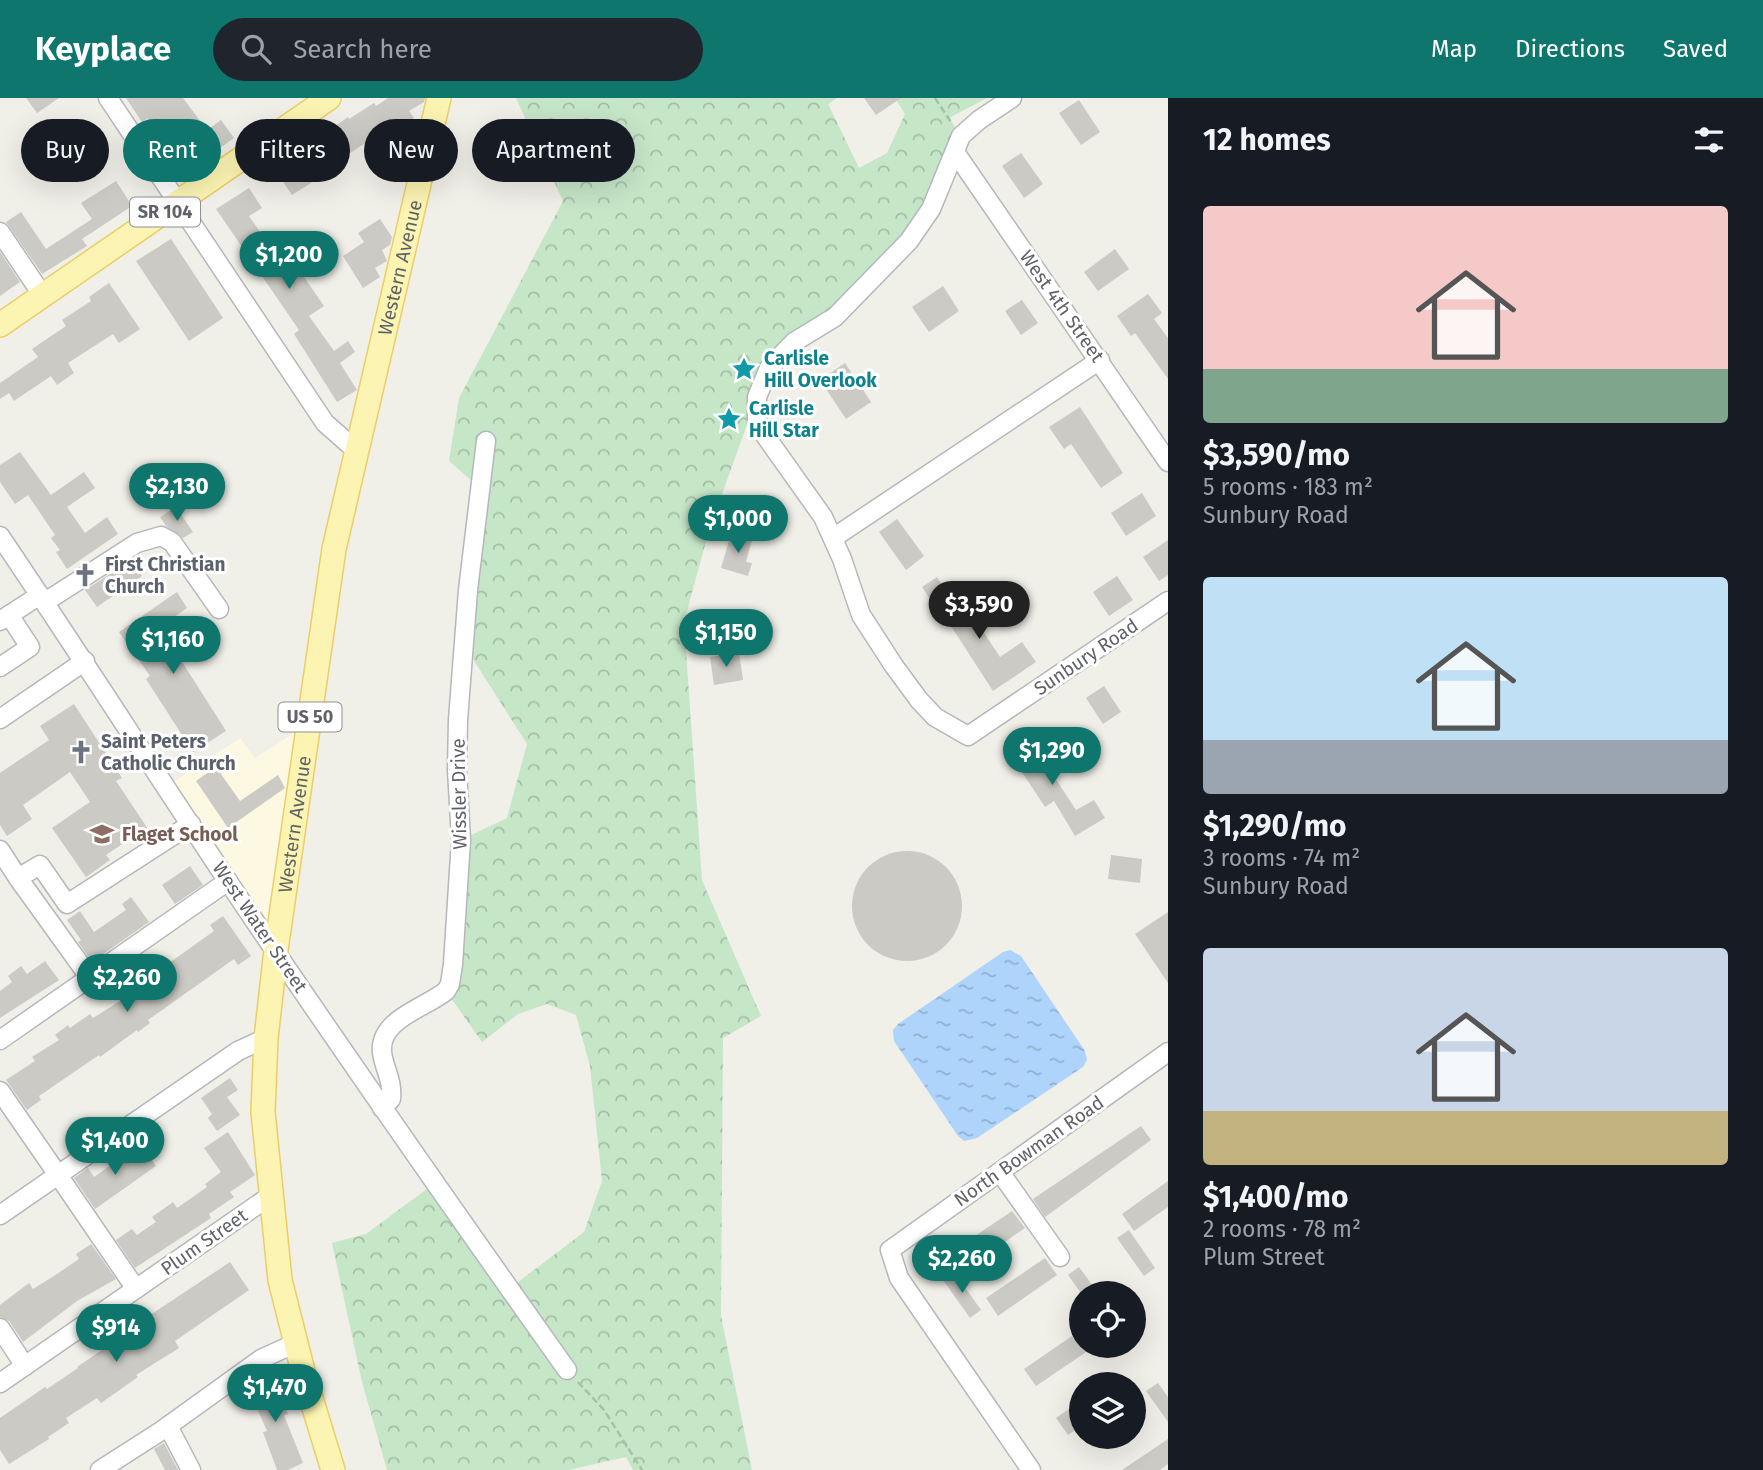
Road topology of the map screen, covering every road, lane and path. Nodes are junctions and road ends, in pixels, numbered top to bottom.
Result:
1 (108, 98) edge
2 (329, 98) edge
3 (934, 98) edge
4 (1012, 98) edge
5 (440, 100) edge
6 (306, 105) edge
7 (958, 144) junction
8 (179, 203) junction
9 (0, 232) edge
10 (43, 296) junction
11 (0, 325) edge
12 (1100, 360) junction
13 (486, 441) dead end
14 (358, 452) junction
15 (1168, 462) edge
16 (0, 536) edge
17 (833, 538) junction
18 (42, 599) junction
19 (1168, 601) edge
20 (219, 609) dead end
21 (4, 618) edge
22 (85, 661) junction
23 (0, 667) edge
24 (2, 714) edge
25 (191, 824) junction
26 (0, 850) edge
27 (18, 878) junction
28 (228, 881) junction
29 (276, 950) junction
30 (90, 978) junction
31 (266, 1038) junction
32 (0, 1040) edge
33 (1168, 1052) edge
34 (0, 1090) edge
35 (382, 1108) junction
36 (1000, 1172) junction
37 (58, 1175) junction
38 (270, 1196) junction
39 (0, 1215) edge
40 (1060, 1257) dead end
41 (136, 1289) junction
42 (0, 1328) edge
43 (296, 1343) junction
44 (25, 1366) junction
45 (567, 1370) joint
46 (0, 1383) edge
47 (168, 1426) junction
48 (100, 1470) edge
49 (191, 1470) edge
50 (333, 1470) edge
51 (642, 1470) edge
52 (1031, 1470) edge

1 - 8 street
2 - 6 main road, SR 104
3 - 7 path
4 - 7 street
5 - 14 main road, Western Avenue / US 50
6 - 8 main road, SR 104
7 - 12 street, West 4th Street
7 - 17 street
8 - 10 main road, SR 104
8 - 14 street
9 - 10 street
10 - 11 main road, SR 104
12 - 15 street, West 4th Street
12 - 17 street
13 - 35 street, Wissler Drive
14 - 29 main road, Western Avenue / US 50
16 - 18 street, West Water Street
17 - 19 street, Sunbury Road
18 - 20 street
18 - 21 street
18 - 22 street, West Water Street
21 - 23 street
22 - 24 street
22 - 25 street, West Water Street
25 - 27 street
25 - 28 street, West Water Street
26 - 27 street
27 - 30 street
28 - 29 street, West Water Street
28 - 30 street
29 - 31 main road, Western Avenue / US 50
29 - 35 street, West Water Street
30 - 32 street
31 - 37 street
31 - 38 main road, Western Avenue / US 50
33 - 36 street, North Bowman Road
34 - 37 street
35 - 45 street, West Water Street
36 - 40 street
36 - 52 street, North Bowman Road
37 - 39 street
37 - 41 street
38 - 41 street, Plum Street
38 - 43 main road, Western Avenue / US 50
41 - 44 street, Plum Street
42 - 44 street
43 - 47 street
43 - 50 main road, Western Avenue / US 50
44 - 46 street, Plum Street
45 - 51 path
47 - 48 street
47 - 49 street

